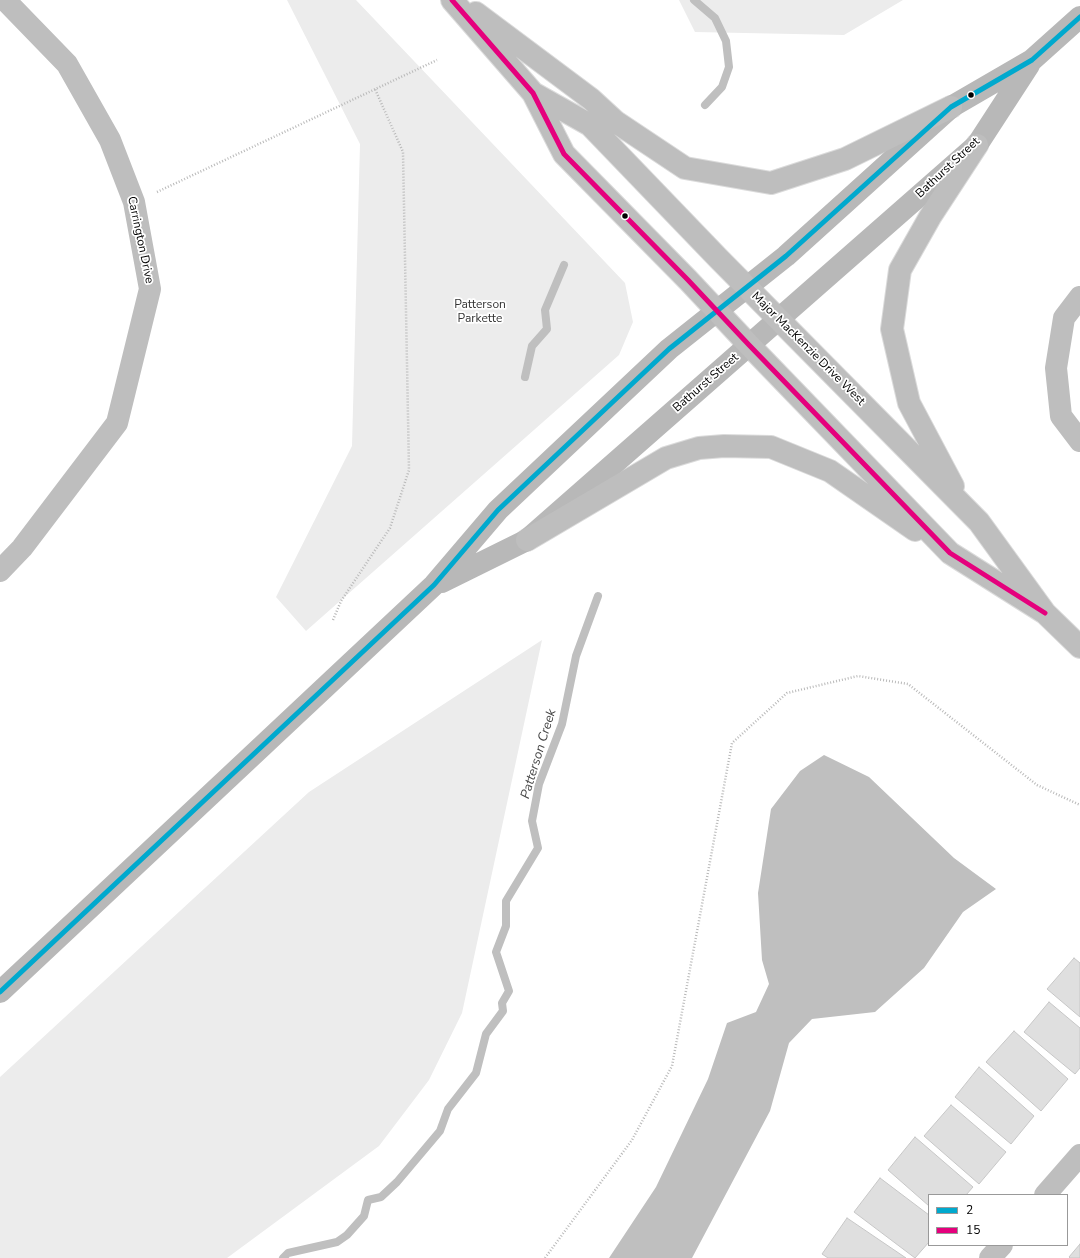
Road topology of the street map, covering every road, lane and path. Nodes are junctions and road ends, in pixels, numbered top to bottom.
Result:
1 (5, 0) edge
2 (452, 0) edge
3 (457, 0) edge
4 (1080, 17) edge
5 (437, 60) dead end
6 (1032, 60) junction
7 (375, 89) junction
8 (533, 92) junction
9 (951, 108) junction
10 (977, 145) junction
11 (134, 202) junction
12 (747, 287) junction
13 (1080, 297) edge
14 (716, 311) junction
15 (778, 319) junction
16 (749, 345) junction
17 (1080, 441) edge
18 (964, 507) junction
19 (527, 540) junction
20 (950, 553) junction
21 (0, 571) edge
22 (434, 585) junction
23 (1045, 613) junction
24 (333, 620) dead end
25 (1080, 647) edge
26 (1080, 804) edge
27 (0, 992) edge
28 (1080, 1155) edge
29 (1046, 1194) edge
30 (1001, 1246) edge
31 (545, 1258) edge
32 (990, 1258) edge

1 - 11 main road, Carrington Drive
2 - 8 main road, Major MacKenzie Drive West
3 - 9 main road
4 - 6 main road, Bathurst Street
5 - 7 path
6 - 9 main road, Bathurst Street
6 - 10 main road, Bathurst Street
7 - 11 path
7 - 24 path
8 - 12 main road, Major MacKenzie Drive West
8 - 14 main road, Major MacKenzie Drive West
9 - 12 main road, Bathurst Street
10 - 15 main road, Bathurst Street
10 - 18 main road
11 - 21 main road, Carrington Drive
12 - 14 main road, Bathurst Street
12 - 15 main road, Major MacKenzie Drive West
13 - 17 main road
14 - 16 main road, Major MacKenzie Drive West
14 - 22 main road, Bathurst Street
15 - 16 main road, Bathurst Street
15 - 18 main road, Major MacKenzie Drive West
16 - 19 main road, Bathurst Street
16 - 20 main road, Major MacKenzie Drive West
18 - 23 main road, Major MacKenzie Drive West
19 - 20 main road
19 - 22 main road, Bathurst Street
20 - 23 main road, Major MacKenzie Drive West
22 - 27 main road, Bathurst Street
23 - 25 main road, Major MacKenzie Drive West
26 - 31 path
28 - 29 main road
30 - 32 main road

